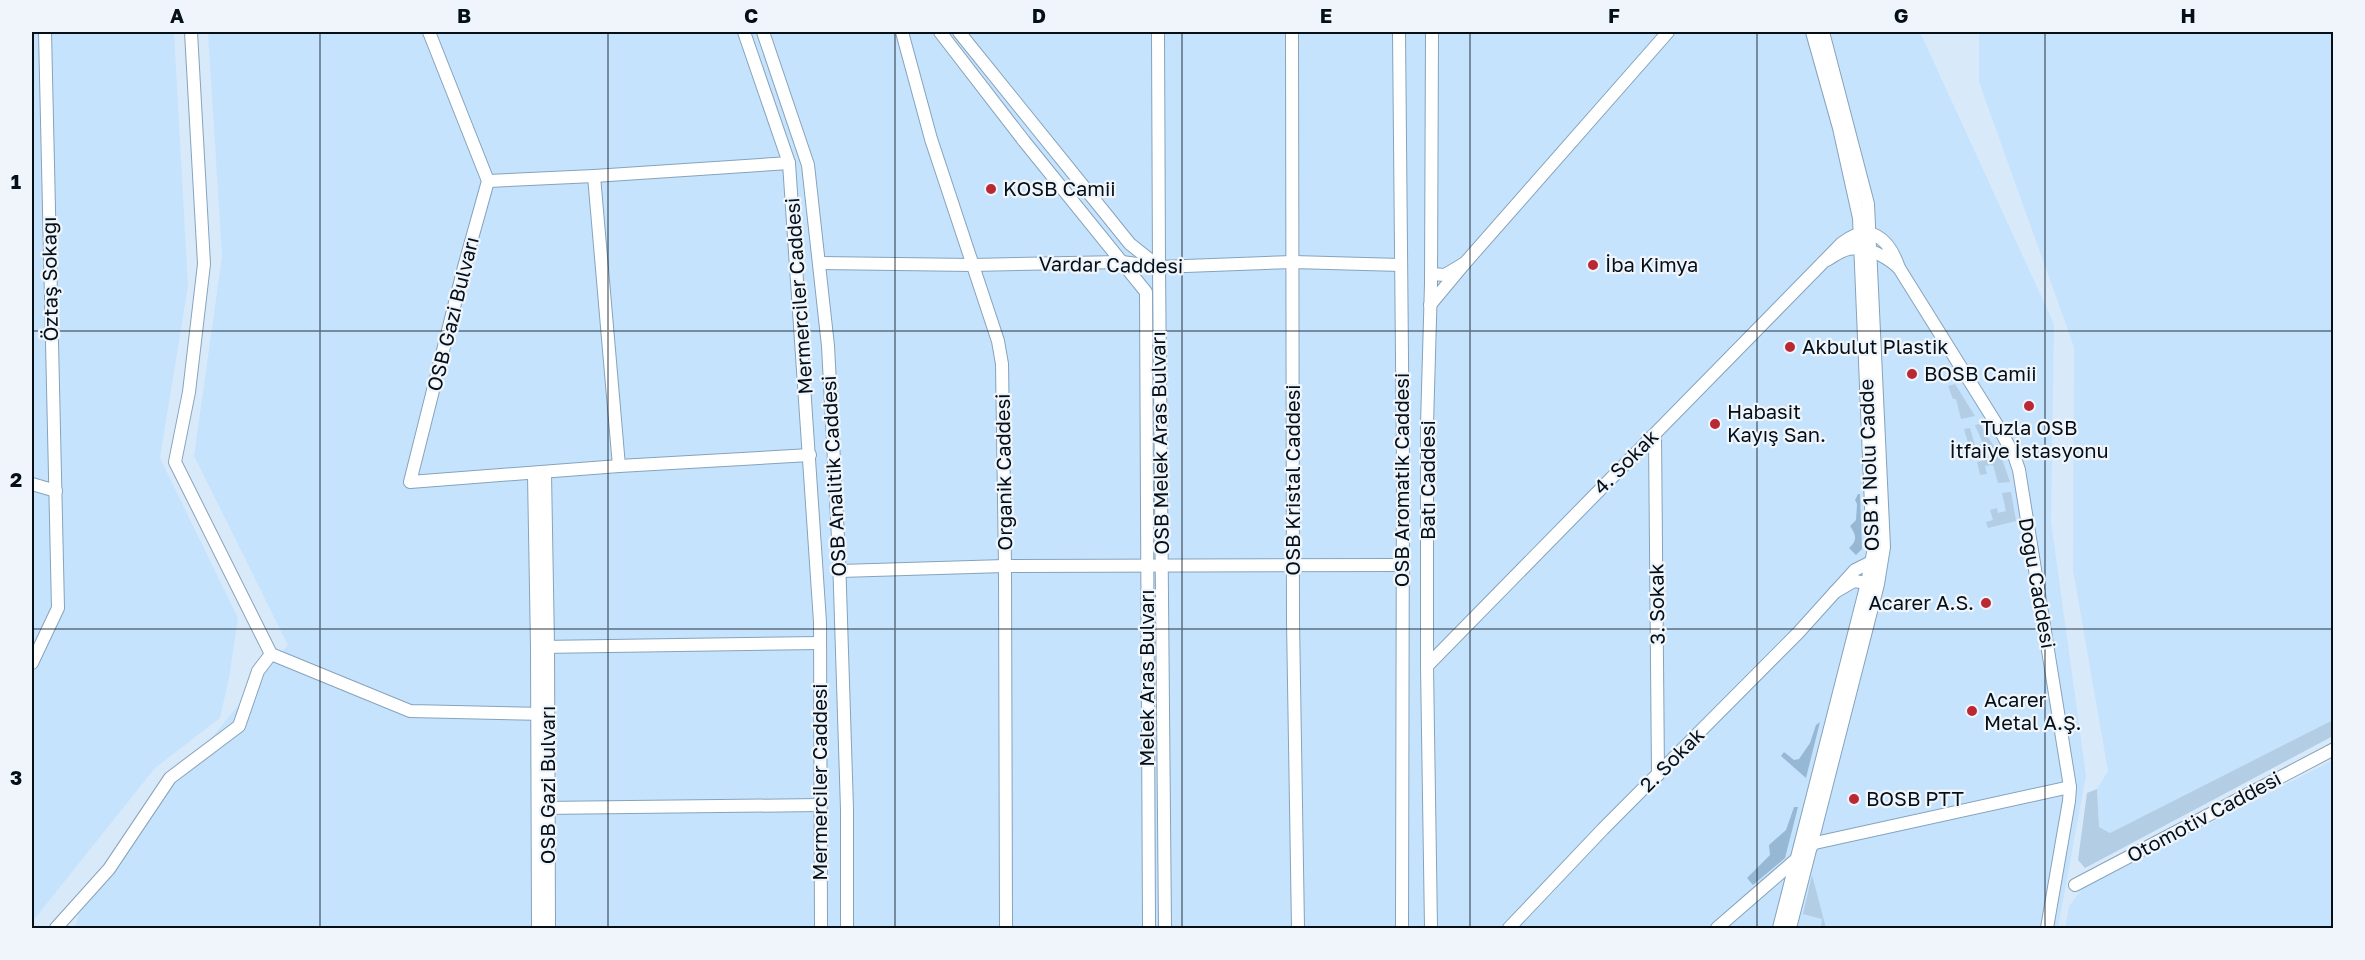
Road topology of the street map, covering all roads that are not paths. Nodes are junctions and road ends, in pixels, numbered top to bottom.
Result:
1 (45, 32) edge
2 (191, 32) edge
3 (429, 32) edge
4 (744, 32) edge
5 (763, 32) edge
6 (902, 32) edge
7 (940, 32) edge
8 (959, 32) edge
9 (1158, 32) edge
10 (1292, 32) edge
11 (1399, 32) edge
12 (1432, 32) edge
13 (1668, 32) edge
14 (1812, 32) edge
15 (1823, 32) edge
16 (995, 78) junction
17 (984, 88) junction
18 (789, 163) junction
19 (594, 176) junction
20 (488, 181) junction
21 (1866, 234) junction
22 (1866, 251) junction
23 (1827, 260) junction
24 (1122, 262) junction
25 (1293, 262) junction
26 (820, 263) junction
27 (1465, 263) junction
28 (972, 265) junction
29 (1401, 265) junction
30 (1159, 267) junction
31 (1899, 268) junction
32 (1431, 274) junction
33 (1430, 305) junction
34 (1655, 434) junction
35 (810, 455) junction
36 (620, 466) junction
37 (540, 473) junction
38 (32, 484) edge
39 (56, 491) junction
40 (1293, 564) junction
41 (1402, 565) junction
42 (1147, 566) junction
43 (1161, 566) junction
44 (1005, 567) junction
45 (1876, 567) junction
46 (840, 571) junction
47 (1867, 583) junction
48 (1835, 592) junction
49 (820, 643) junction
50 (543, 647) junction
51 (271, 654) junction
52 (32, 663) edge
53 (1427, 666) junction
54 (542, 714) junction
55 (2334, 749) edge
56 (1658, 775) junction
57 (2070, 787) junction
58 (820, 805) junction
59 (543, 808) junction
60 (1803, 852) junction
61 (1770, 883) junction
62 (1790, 884) junction
63 (2075, 885) dead end
64 (56, 928) edge
65 (537, 928) edge
66 (549, 928) edge
67 (820, 928) edge
68 (847, 928) edge
69 (1006, 928) edge
70 (1149, 928) edge
71 (1165, 928) edge
72 (1298, 928) edge
73 (1402, 928) edge
74 (1431, 928) edge
75 (1509, 928) edge
76 (1718, 928) edge
77 (1779, 928) edge
78 (1790, 928) edge
79 (2047, 928) edge

1 - 39 street, Öztaş Sokağı
2 - 51 street
3 - 20 street
4 - 18 street, Mermerciler Caddesi
5 - 26 street, OSB Analitik Caddesi
6 - 28 street, Organik Caddesi
7 - 17 street, Melek Aras Bulvarı
8 - 16 street
9 - 30 street, OSB Melek Aras Bulvarı
10 - 25 street, OSB Kristal Caddesi
11 - 29 street, OSB Aromatik Caddesi
12 - 32 street, Batı Caddesi
13 - 27 street
14 - 21 street, OSB 1 Nolu Cadde
15 - 21 street, OSB 1 Nolu Cadde
16 - 17 street
16 - 30 street
17 - 24 street, Melek Aras Bulvarı
18 - 19 street
18 - 35 street, Mermerciler Caddesi
19 - 20 street
19 - 36 street
20 - 37 street, OSB Gazi Bulvarı
21 - 22 street, OSB 1 Nolu Cadde
21 - 23 street, 4. Sokak
21 - 31 street, Doğu Caddesi
22 - 23 street
22 - 31 street, Doğu Caddesi
22 - 45 street, OSB 1 Nolu Cadde
23 - 34 street, 4. Sokak
24 - 28 street, Vardar Caddesi
24 - 30 street, Vardar Caddesi
24 - 42 street, Melek Aras Bulvarı
25 - 29 street, Vardar Caddesi
25 - 30 street, Vardar Caddesi
25 - 40 street, OSB Kristal Caddesi
26 - 28 street, Vardar Caddesi
26 - 46 street, OSB Analitik Caddesi
27 - 32 street
27 - 33 street
28 - 44 street, Organik Caddesi
29 - 41 street, OSB Aromatik Caddesi
30 - 43 street, OSB Melek Aras Bulvarı
31 - 57 street, Doğu Caddesi
32 - 33 street, Batı Caddesi
33 - 53 street, Batı Caddesi
34 - 53 street, 4. Sokak
34 - 56 street, 3. Sokak
35 - 36 street
35 - 49 street, Mermerciler Caddesi
36 - 37 street
37 - 50 street, OSB Gazi Bulvarı
38 - 39 street
39 - 52 street, Öztaş Sokağı
40 - 41 street
40 - 43 street
40 - 72 street, OSB Kristal Caddesi
41 - 73 street, OSB Aromatik Caddesi
42 - 43 street
42 - 44 street
42 - 70 street, Melek Aras Bulvarı
43 - 71 street, OSB Melek Aras Bulvarı
44 - 46 street
44 - 69 street, Organik Caddesi
45 - 47 street, OSB 1 Nolu Cadde
45 - 48 street, 2. Sokak
45 - 60 street, OSB 1 Nolu Cadde
46 - 68 street, OSB Analitik Caddesi
47 - 48 street, 2. Sokak
47 - 60 street, OSB 1 Nolu Cadde
48 - 56 street, 2. Sokak
49 - 50 street
49 - 58 street, Mermerciler Caddesi
50 - 54 street, OSB Gazi Bulvarı
51 - 54 street
51 - 64 street
53 - 74 street, Batı Caddesi
54 - 59 street, OSB Gazi Bulvarı
55 - 63 street, Otomotiv Caddesi
56 - 75 street, 2. Sokak
57 - 60 street
57 - 79 street, Doğu Caddesi
58 - 59 street
58 - 67 street, Mermerciler Caddesi
59 - 65 street, OSB Gazi Bulvarı
59 - 66 street, OSB Gazi Bulvarı
60 - 61 street
60 - 62 street, OSB 1 Nolu Cadde
60 - 78 street, OSB 1 Nolu Cadde
61 - 62 street
61 - 76 street
62 - 77 street, OSB 1 Nolu Cadde

